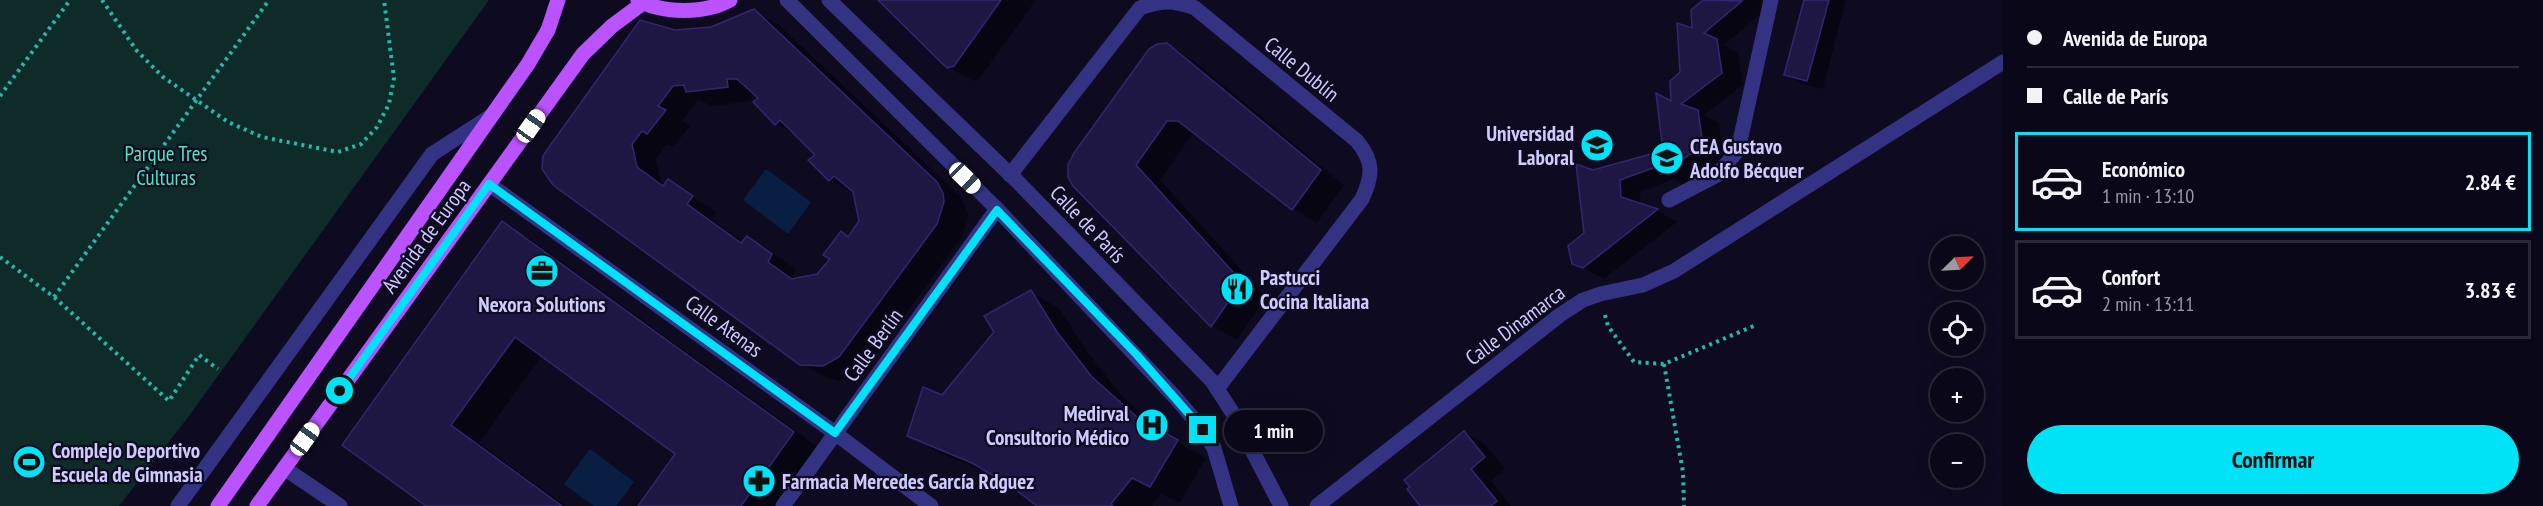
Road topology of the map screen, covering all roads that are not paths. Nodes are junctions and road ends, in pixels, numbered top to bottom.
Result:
1 (558, 0) edge
2 (730, 0) edge
3 (787, 0) edge
4 (829, 0) edge
5 (1771, 0) edge
6 (641, 1) edge
7 (2003, 62) edge
8 (492, 116) junction
9 (1010, 175) junction
10 (489, 184) junction
11 (1669, 200) dead end
12 (997, 210) junction
13 (1217, 389) junction
14 (835, 433) junction
15 (284, 468) junction
16 (178, 506) edge
17 (218, 506) edge
18 (257, 506) edge
19 (340, 506) edge
20 (783, 506) edge
21 (931, 506) edge
22 (1231, 506) edge
23 (1281, 506) edge
24 (1317, 506) edge

1 - 8 main road, Avenida de Europa
2 - 6 main road, Avenida de Europa
3 - 12 street
4 - 9 street, Calle de París
5 - 11 street
6 - 10 main road, Avenida de Europa
7 - 24 street, Calle Dinamarca
8 - 16 street, Avenida de Europa
8 - 17 main road, Avenida de Europa
9 - 13 street, Calle de París
9 - 13 street, Calle Dublín
10 - 14 street, Calle Atenas
10 - 15 main road, Avenida de Europa
12 - 14 street, Calle Berlín
12 - 22 street
13 - 23 street, Calle de París
14 - 20 street, Calle Berlín
14 - 21 street, Calle Atenas
15 - 18 main road, Avenida de Europa
15 - 19 street

